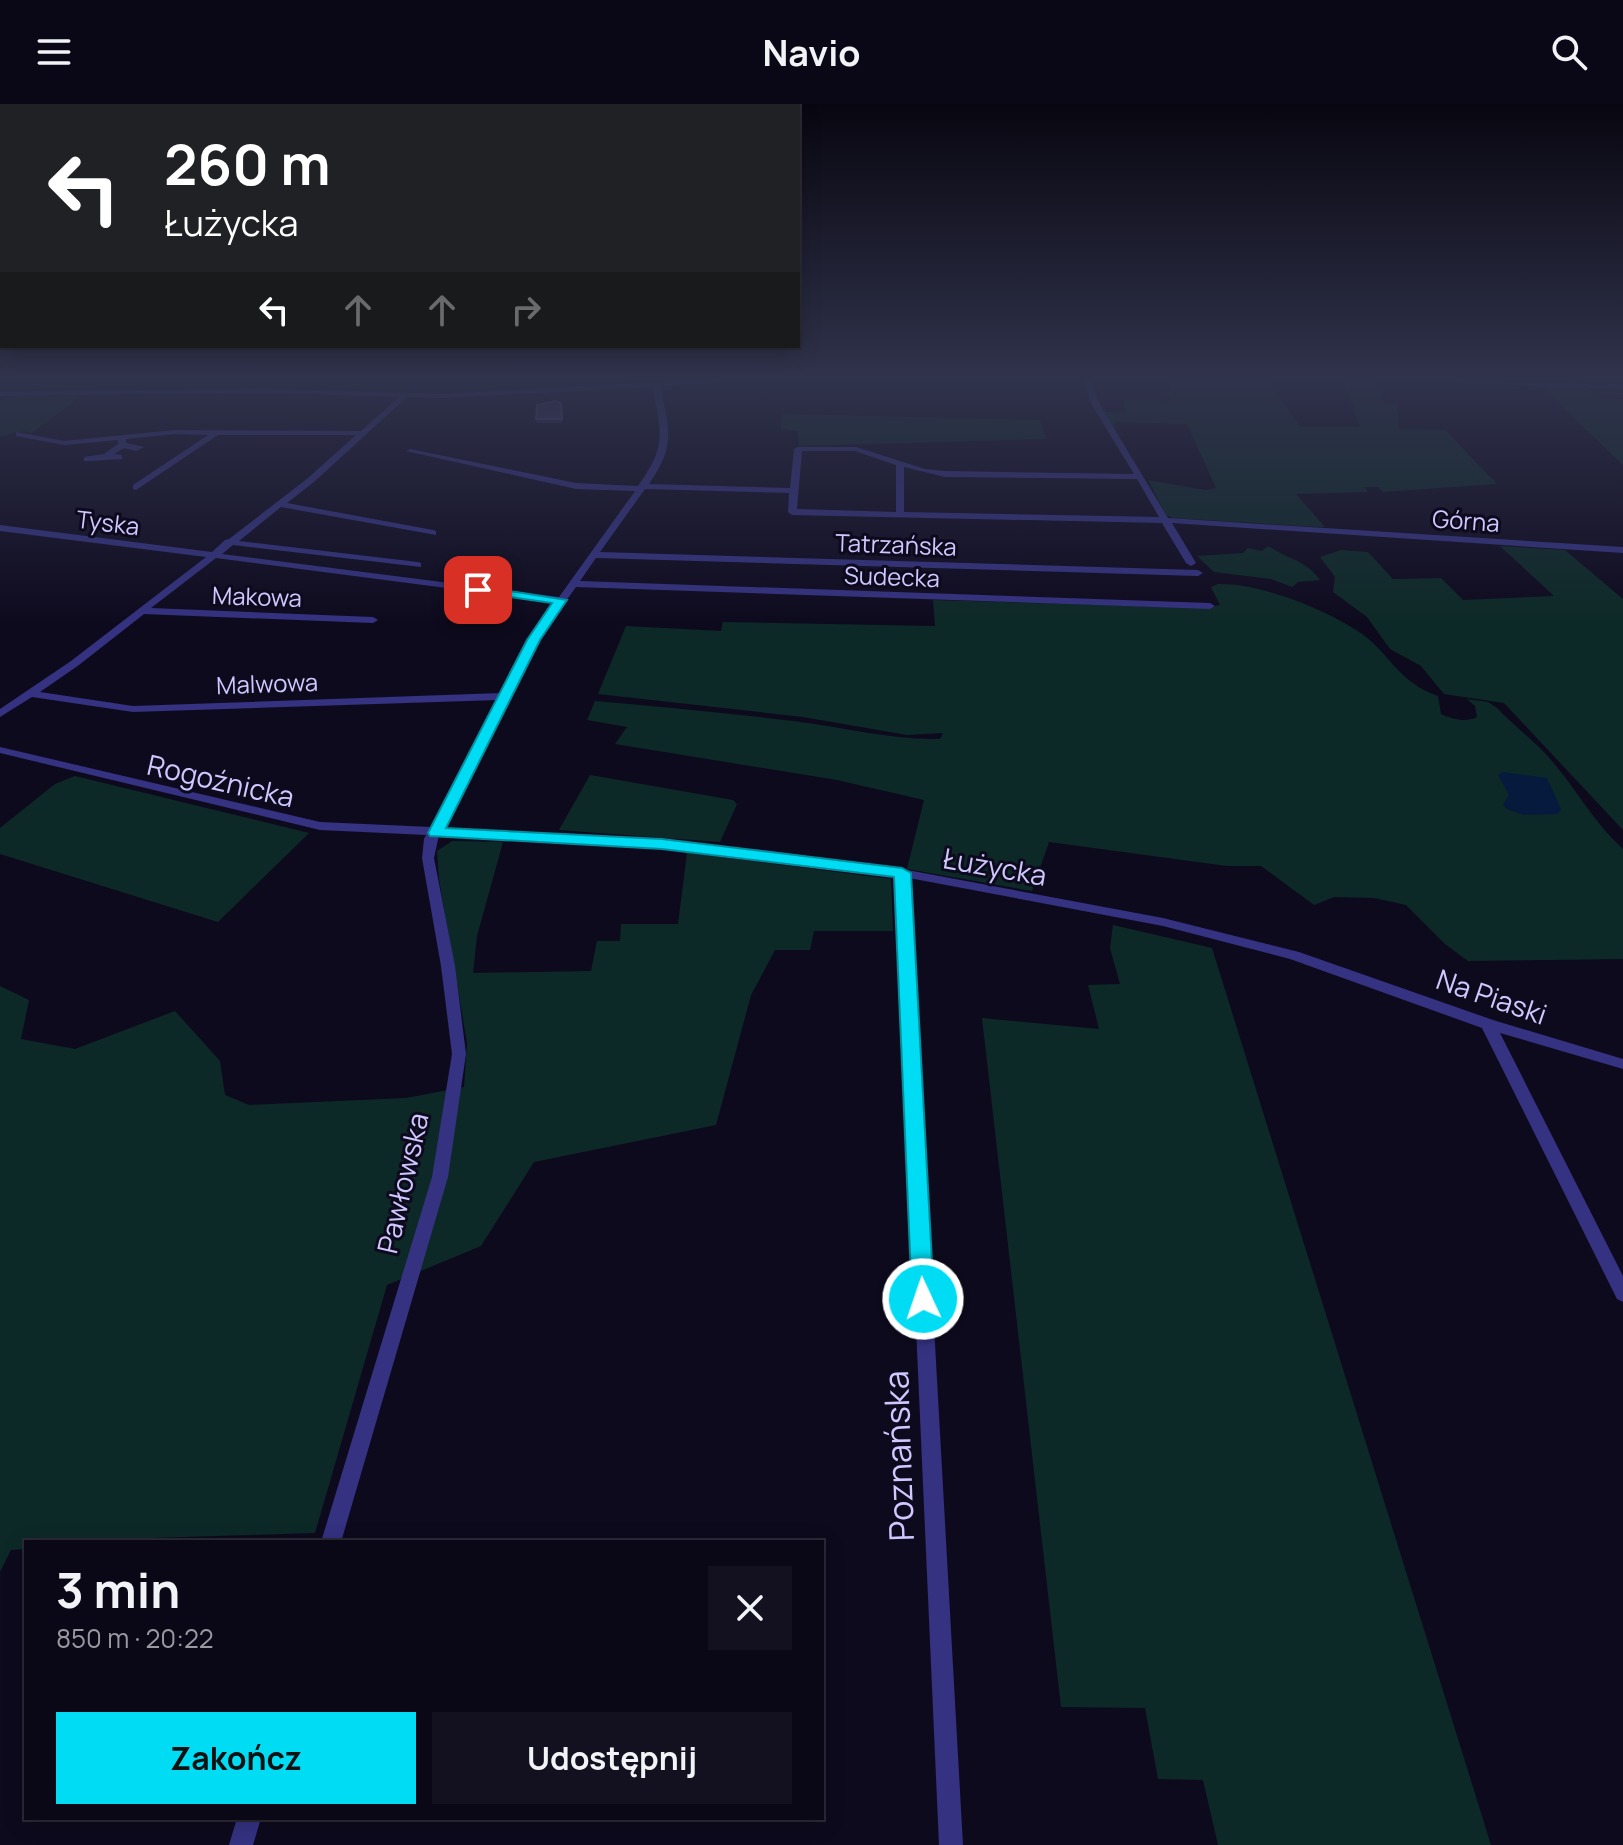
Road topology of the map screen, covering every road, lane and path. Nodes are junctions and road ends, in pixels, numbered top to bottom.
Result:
1 (176, 460) edge
2 (330, 460) edge
3 (454, 460) edge
4 (660, 460) edge
5 (797, 460) edge
6 (882, 460) edge
7 (1129, 460) edge
8 (900, 468) junction
9 (1139, 477) junction
10 (136, 487) dead end
11 (642, 487) junction
12 (794, 491) junction
13 (278, 504) junction
14 (900, 514) junction
15 (1163, 520) junction
16 (3, 531) edge
17 (433, 533) dead end
18 (228, 542) junction
19 (1623, 550) edge
20 (210, 555) junction
21 (593, 555) junction
22 (1191, 563) dead end
23 (418, 565) dead end
24 (1198, 573) dead end
25 (572, 584) junction
26 (560, 600) junction
27 (1210, 606) dead end
28 (140, 611) junction
29 (373, 620) dead end
30 (31, 694) junction
31 (505, 696) junction
32 (0, 714) edge
33 (0, 750) edge
34 (436, 833) junction
35 (902, 873) junction
36 (1346, 972) joint
37 (1488, 1024) junction
38 (1623, 1064) edge
39 (1623, 1294) edge
40 (332, 1540) edge
41 (248, 1820) edge
42 (241, 1845) edge
43 (951, 1845) edge

1 - 10 street
2 - 13 street
3 - 11 street
4 - 11 street, Pawłowska
5 - 12 street
6 - 8 street
7 - 9 street
8 - 9 street
8 - 14 street
9 - 15 street
11 - 12 street
11 - 21 street, Pawłowska
12 - 14 street, Górna
13 - 17 street
13 - 18 street
14 - 15 street, Górna
15 - 19 street, Górna
15 - 22 street
16 - 20 street, Tyska
18 - 20 street
18 - 23 street
20 - 26 street, Tyska
20 - 28 street
21 - 24 street, Tatrzańska
21 - 25 street, Pawłowska
25 - 26 street, Pawłowska
25 - 27 street, Sudecka
26 - 31 street, Pawłowska
28 - 29 street, Makowa
28 - 30 street
30 - 31 street, Malwowa
30 - 32 street
31 - 34 street, Pawłowska
33 - 34 street, Rogoźnicka
34 - 35 street, Łużycka
34 - 40 street, Pawłowska
35 - 36 street, Łużycka
35 - 43 street, Poznańska
36 - 37 street, Na Piaski
37 - 38 street, Na Piaski
37 - 39 street
41 - 42 street

